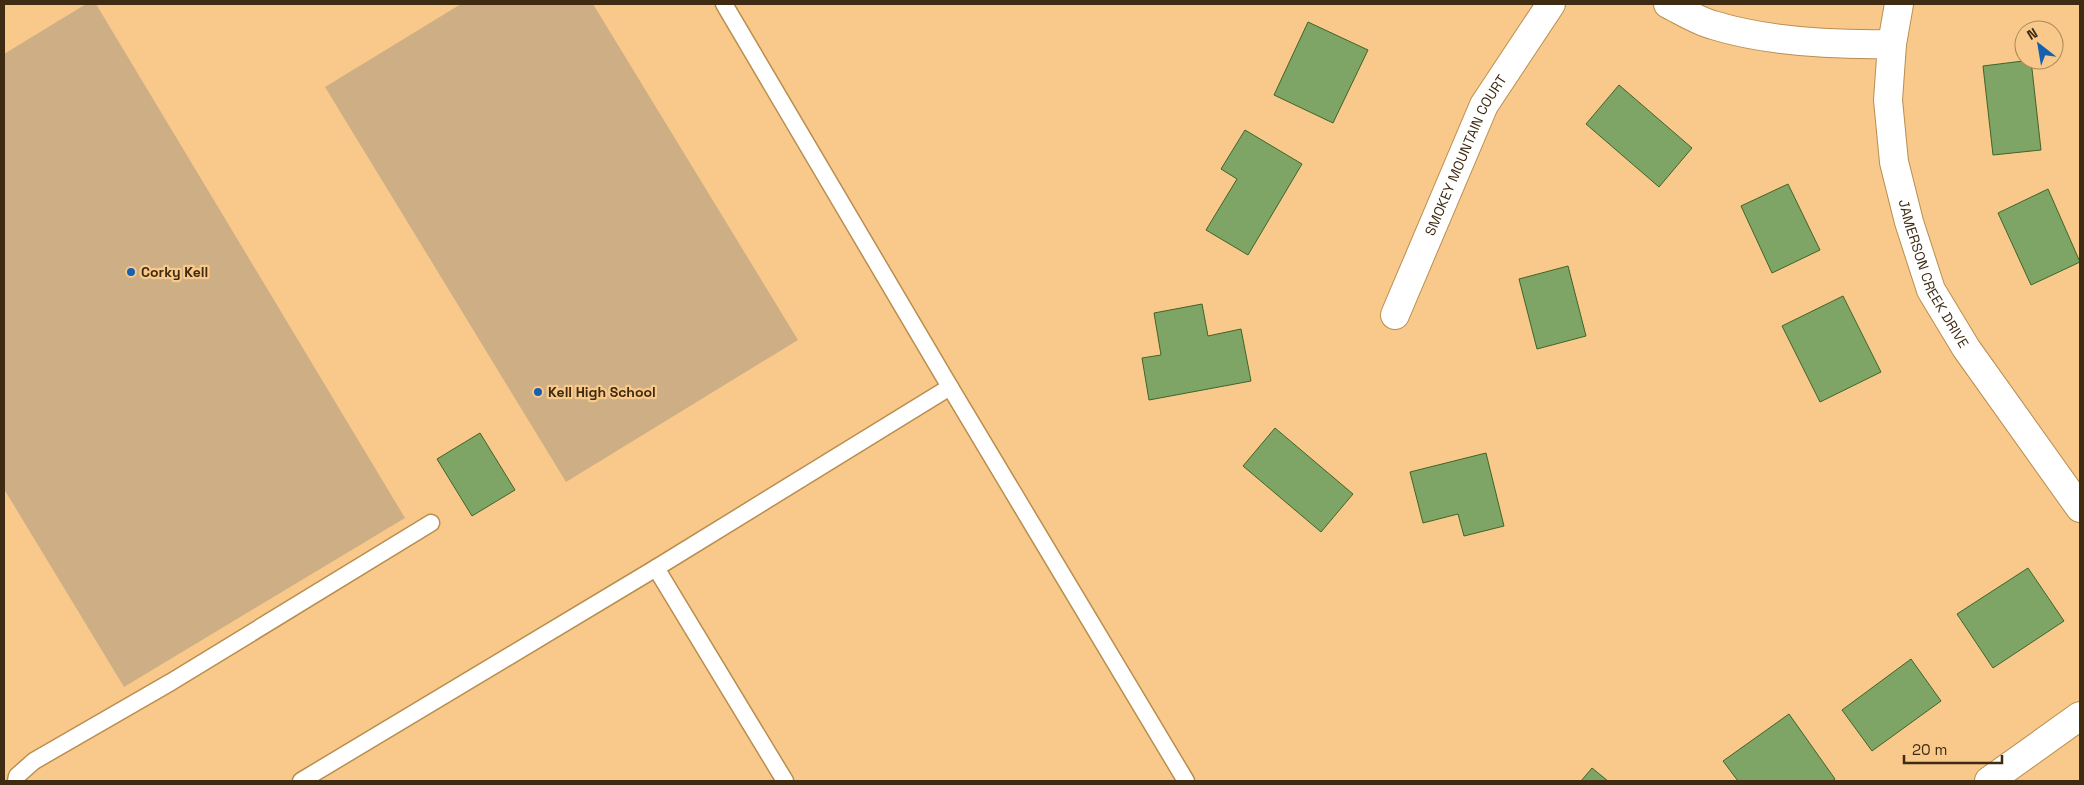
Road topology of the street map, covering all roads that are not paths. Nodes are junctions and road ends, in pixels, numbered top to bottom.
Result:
1 (724, 4) edge
2 (1551, 4) edge
3 (1668, 4) edge
4 (1899, 4) edge
5 (1892, 44) junction
6 (1395, 315) dead end
7 (950, 387) junction
8 (2080, 508) edge
9 (431, 523) dead end
10 (656, 568) junction
11 (2080, 716) edge
12 (16, 781) edge
13 (302, 781) edge
14 (785, 781) edge
15 (1186, 781) edge
16 (1989, 781) edge

1 - 7 lane
2 - 6 street, SMOKEY MOUNTAIN COURT
3 - 5 street
4 - 5 street, JAMERSON CREEK DRIVE
5 - 8 street, JAMERSON CREEK DRIVE
7 - 10 lane
7 - 15 lane
9 - 12 lane
10 - 13 lane
10 - 14 lane
11 - 16 street

